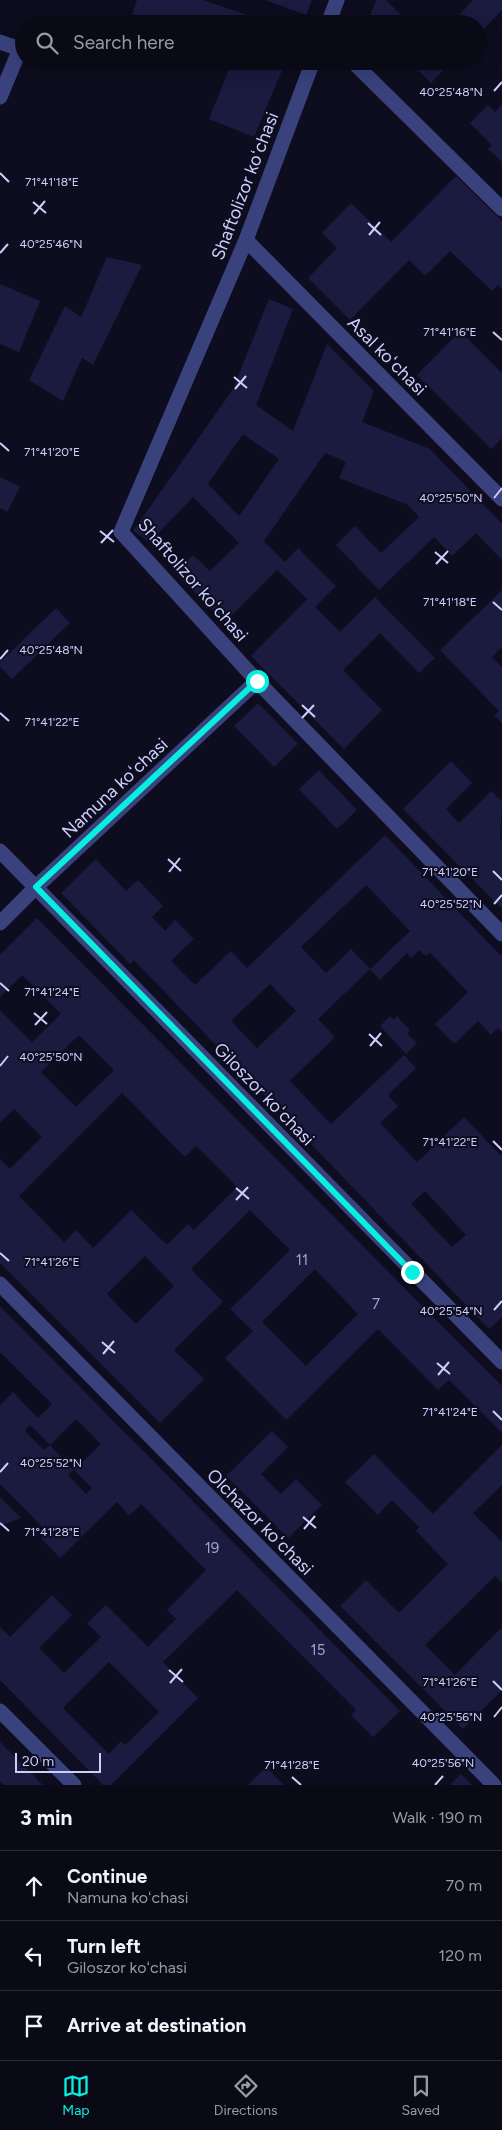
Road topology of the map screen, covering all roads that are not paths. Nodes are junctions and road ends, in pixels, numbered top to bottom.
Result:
1 (337, 0) edge
2 (331, 15) edge
3 (0, 42) edge
4 (15, 47) edge
5 (15, 61) edge
6 (310, 70) edge
7 (361, 70) edge
8 (0, 97) edge
9 (502, 209) edge
10 (246, 240) junction
11 (502, 499) edge
12 (257, 681) junction
13 (0, 851) edge
14 (36, 887) junction
15 (0, 923) edge
16 (502, 934) edge
17 (0, 1284) edge
18 (502, 1362) edge
19 (0, 1711) edge
20 (74, 1785) edge
21 (494, 1785) edge

1 - 2 street
3 - 4 street
5 - 8 street
6 - 10 street, Shaftolizor koʻchasi
7 - 9 street
10 - 11 street, Asal koʻchasi
10 - 12 street, Shaftolizor koʻchasi
12 - 14 street, Namuna koʻchasi
12 - 16 street, Shaftolizor koʻchasi
13 - 14 street, Giloszor koʻchasi
14 - 15 street, Namuna koʻchasi
14 - 18 street, Giloszor koʻchasi
17 - 21 street, Olchazor koʻchasi
19 - 20 street

